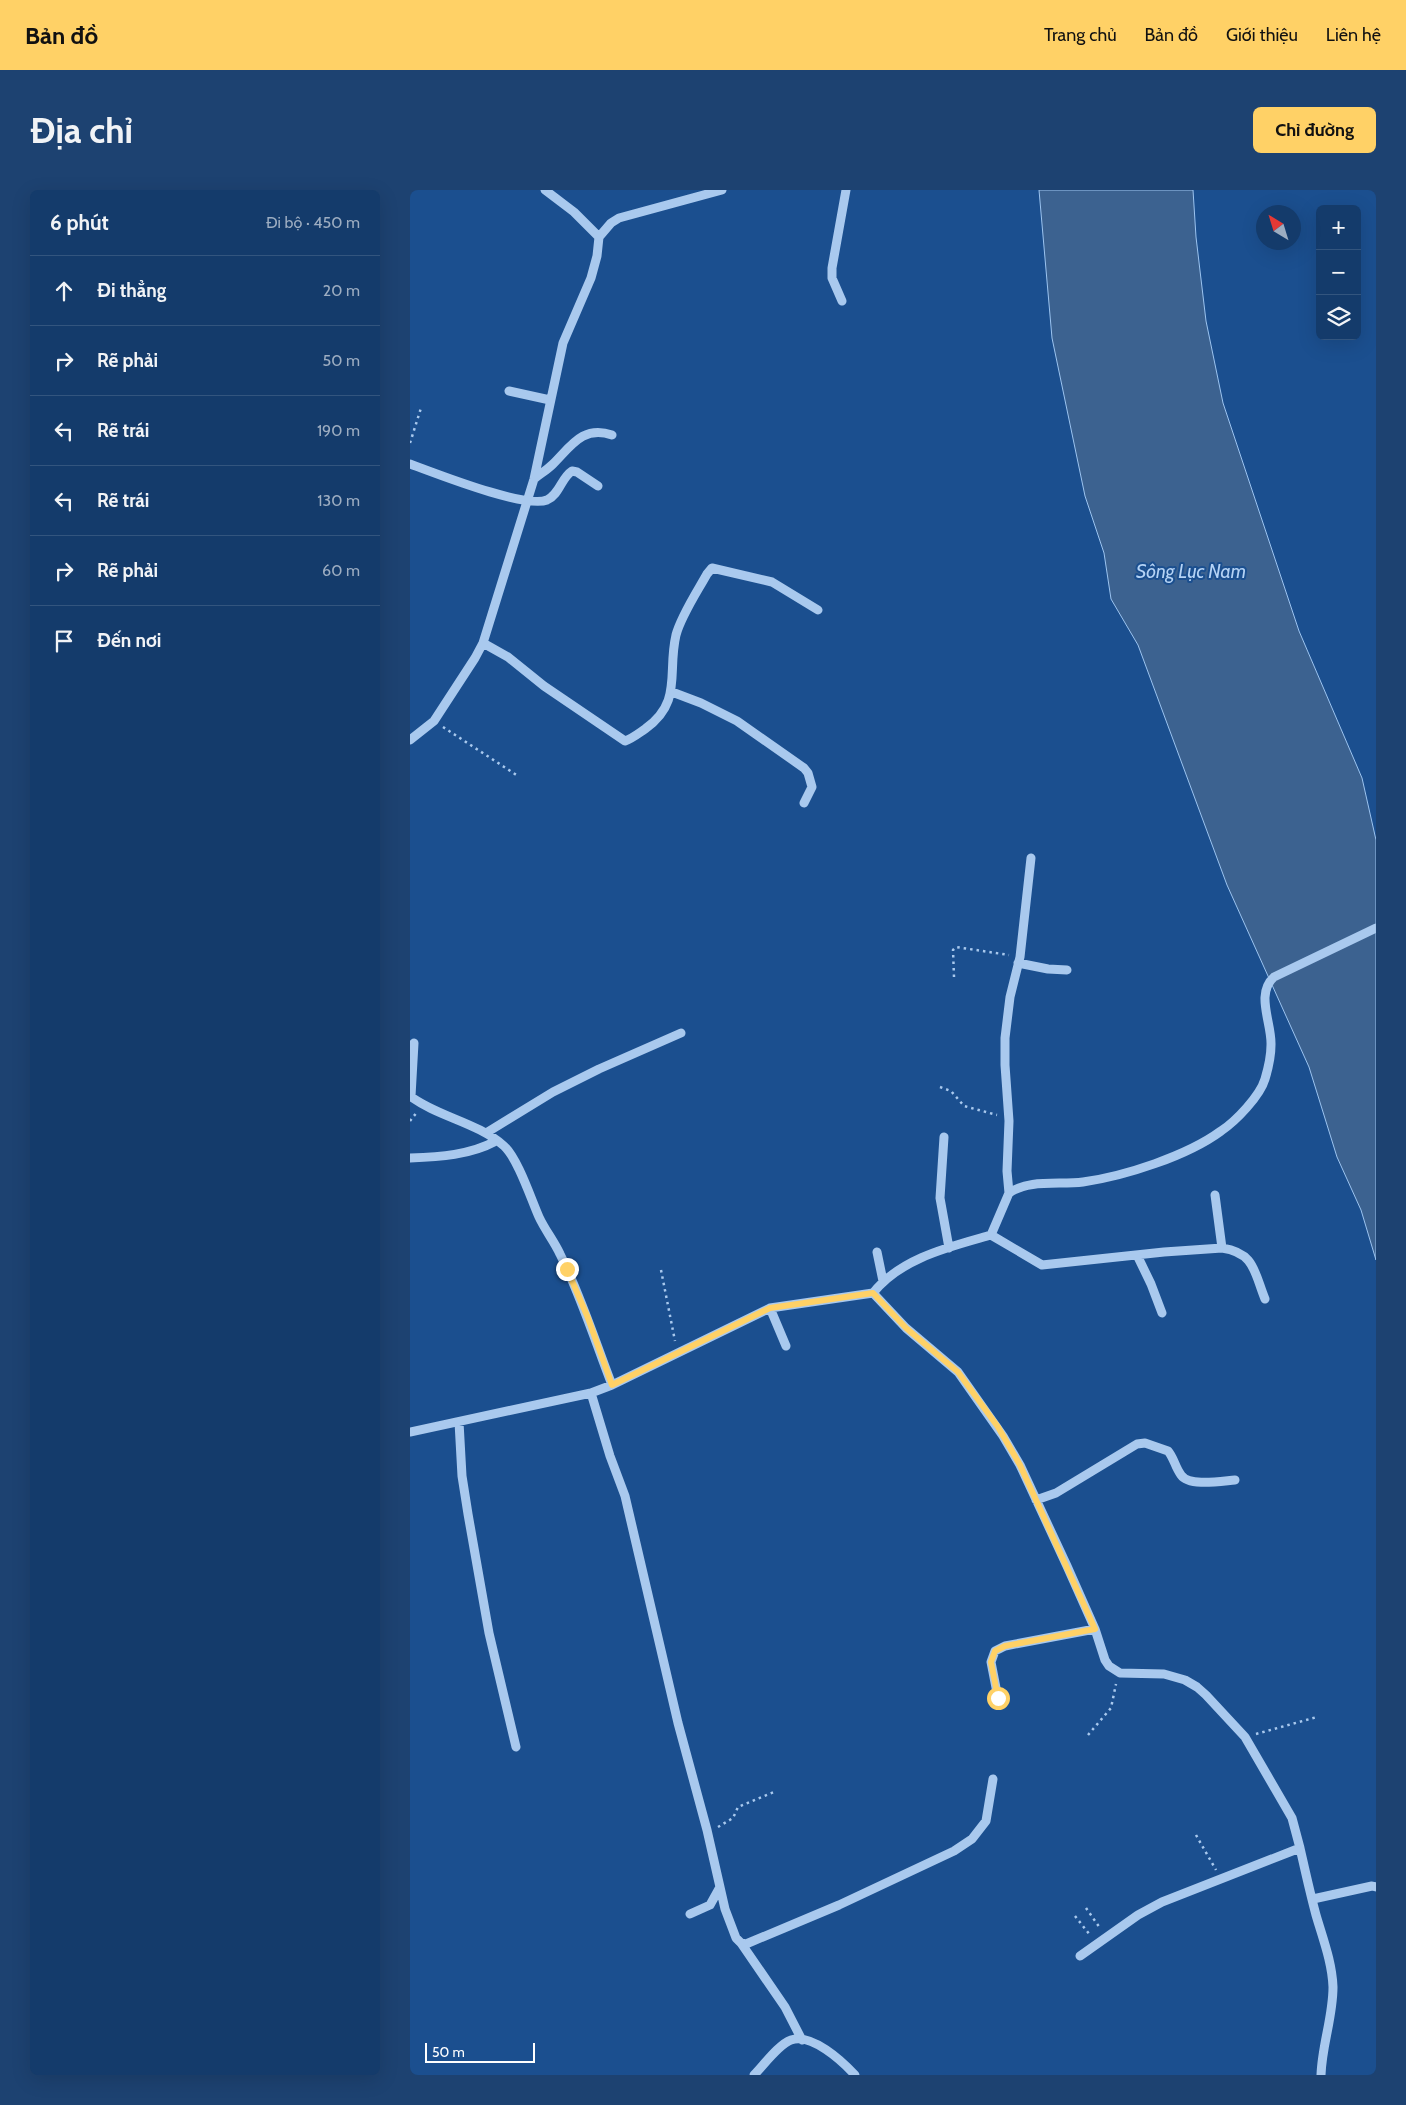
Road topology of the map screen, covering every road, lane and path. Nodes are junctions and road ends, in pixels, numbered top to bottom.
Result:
1 (544, 190) edge
2 (722, 190) edge
3 (846, 190) edge
4 (599, 237) junction
5 (842, 301) dead end
6 (509, 391) dead end
7 (550, 400) junction
8 (421, 408) dead end
9 (612, 435) dead end
10 (410, 442) edge
11 (410, 464) edge
12 (534, 479) junction
13 (598, 486) dead end
14 (527, 500) junction
15 (818, 610) dead end
16 (483, 643) junction
17 (672, 692) junction
18 (434, 721) junction
19 (410, 740) edge
20 (518, 776) dead end
21 (804, 802) dead end
22 (1031, 858) dead end
23 (1376, 928) edge
24 (1019, 960) junction
25 (1067, 970) dead end
26 (954, 977) dead end
27 (681, 1032) dead end
28 (414, 1043) dead end
29 (940, 1087) dead end
30 (410, 1096) edge
31 (1009, 1121) junction
32 (486, 1134) junction
33 (944, 1137) dead end
34 (496, 1141) junction
35 (410, 1158) edge
36 (1009, 1193) junction
37 (1215, 1195) dead end
38 (990, 1235) junction
39 (949, 1248) junction
40 (1222, 1248) junction
41 (877, 1252) dead end
42 (1137, 1255) junction
43 (661, 1270) dead end
44 (883, 1281) junction
45 (873, 1293) junction
46 (1266, 1299) dead end
47 (770, 1308) junction
48 (1162, 1313) dead end
49 (786, 1346) dead end
50 (678, 1352) junction
51 (612, 1385) junction
52 (591, 1393) junction
53 (459, 1422) junction
54 (410, 1432) edge
55 (1235, 1480) dead end
56 (1036, 1500) junction
57 (1095, 1629) junction
58 (1120, 1673) junction
59 (998, 1698) dead end
60 (1317, 1717) dead end
61 (1088, 1736) dead end
62 (1245, 1737) junction
63 (516, 1748) dead end
64 (993, 1779) dead end
65 (774, 1792) dead end
66 (708, 1830) junction
67 (1196, 1835) dead end
68 (1300, 1848) junction
69 (1221, 1877) junction
70 (720, 1887) junction
71 (1376, 1887) edge
72 (1312, 1899) junction
73 (1086, 1908) dead end
74 (690, 1914) dead end
75 (1075, 1916) dead end
76 (1106, 1938) junction
77 (741, 1943) junction
78 (1098, 1944) junction
79 (1080, 1956) dead end
80 (802, 2040) junction
81 (754, 2075) edge
82 (855, 2075) edge
83 (1321, 2075) edge

1 - 4 street
2 - 4 street
3 - 5 street
4 - 7 street
6 - 7 street
7 - 12 street
8 - 10 path
9 - 12 street
11 - 14 street
12 - 14 street
13 - 14 street
14 - 16 street
15 - 17 street
16 - 17 street
16 - 18 street
17 - 21 street
18 - 19 street
18 - 20 path
22 - 24 street
23 - 36 street
24 - 25 street
24 - 26 path
24 - 31 street
27 - 32 street
28 - 30 street
29 - 31 path
30 - 32 street
31 - 36 street
32 - 34 street
33 - 39 street
34 - 35 street
34 - 51 street
36 - 38 street
37 - 40 street
38 - 39 street
38 - 42 street
39 - 44 street
40 - 42 street
40 - 46 street
41 - 44 street
42 - 48 street
43 - 50 path
44 - 45 street
45 - 47 street
45 - 56 street
47 - 49 street
47 - 50 street
50 - 51 street
51 - 52 street
52 - 53 street
52 - 66 street
53 - 54 street
53 - 63 street
55 - 56 street
56 - 57 street
57 - 58 street
57 - 59 street
58 - 61 path
58 - 62 street
60 - 62 path
62 - 68 street
64 - 77 street
65 - 66 path
66 - 70 street
67 - 69 path
68 - 69 street
68 - 72 street
69 - 76 street
70 - 74 street
70 - 77 street
71 - 72 street
72 - 83 street
73 - 76 path
75 - 78 path
76 - 78 street
77 - 80 street
78 - 79 street
80 - 81 street
80 - 82 street

